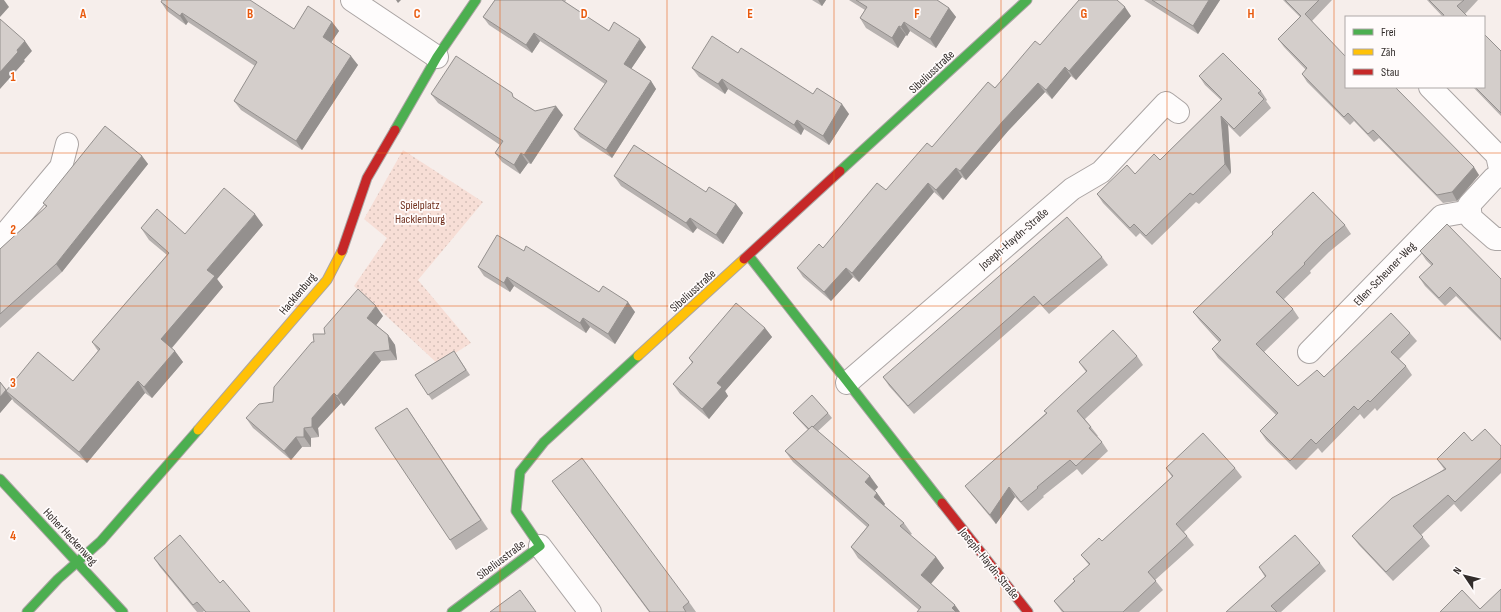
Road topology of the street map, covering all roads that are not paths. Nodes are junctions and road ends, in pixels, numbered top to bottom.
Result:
1 (352, 0) edge
2 (476, 0) edge
3 (1027, 0) edge
4 (437, 57) junction
5 (1431, 88) edge
6 (1178, 112) dead end
7 (67, 144) dead end
8 (1501, 173) edge
9 (1501, 176) edge
10 (1470, 211) junction
11 (1501, 239) edge
12 (0, 240) edge
13 (749, 256) junction
14 (1309, 352) dead end
15 (847, 383) junction
16 (0, 479) edge
17 (540, 546) junction
18 (77, 562) junction
19 (27, 612) edge
20 (123, 612) edge
21 (452, 612) edge
22 (590, 612) edge
23 (1028, 612) edge

1 - 4 street
2 - 4 street, Hacklenburg
3 - 13 street, Sibeliusstraße
4 - 18 street, Hacklenburg
5 - 8 street
6 - 15 street, Joseph-Haydn-Straße
7 - 12 street
9 - 10 street
10 - 11 street
10 - 14 street, Ellen-Scheuner-Weg
13 - 15 street, Joseph-Haydn-Straße
13 - 17 street, Sibeliusstraße
15 - 23 street, Joseph-Haydn-Straße
16 - 18 street, Hoher Heckenweg
17 - 21 street, Sibeliusstraße
17 - 22 street
18 - 19 street, Hacklenburg
18 - 20 street, Hoher Heckenweg

